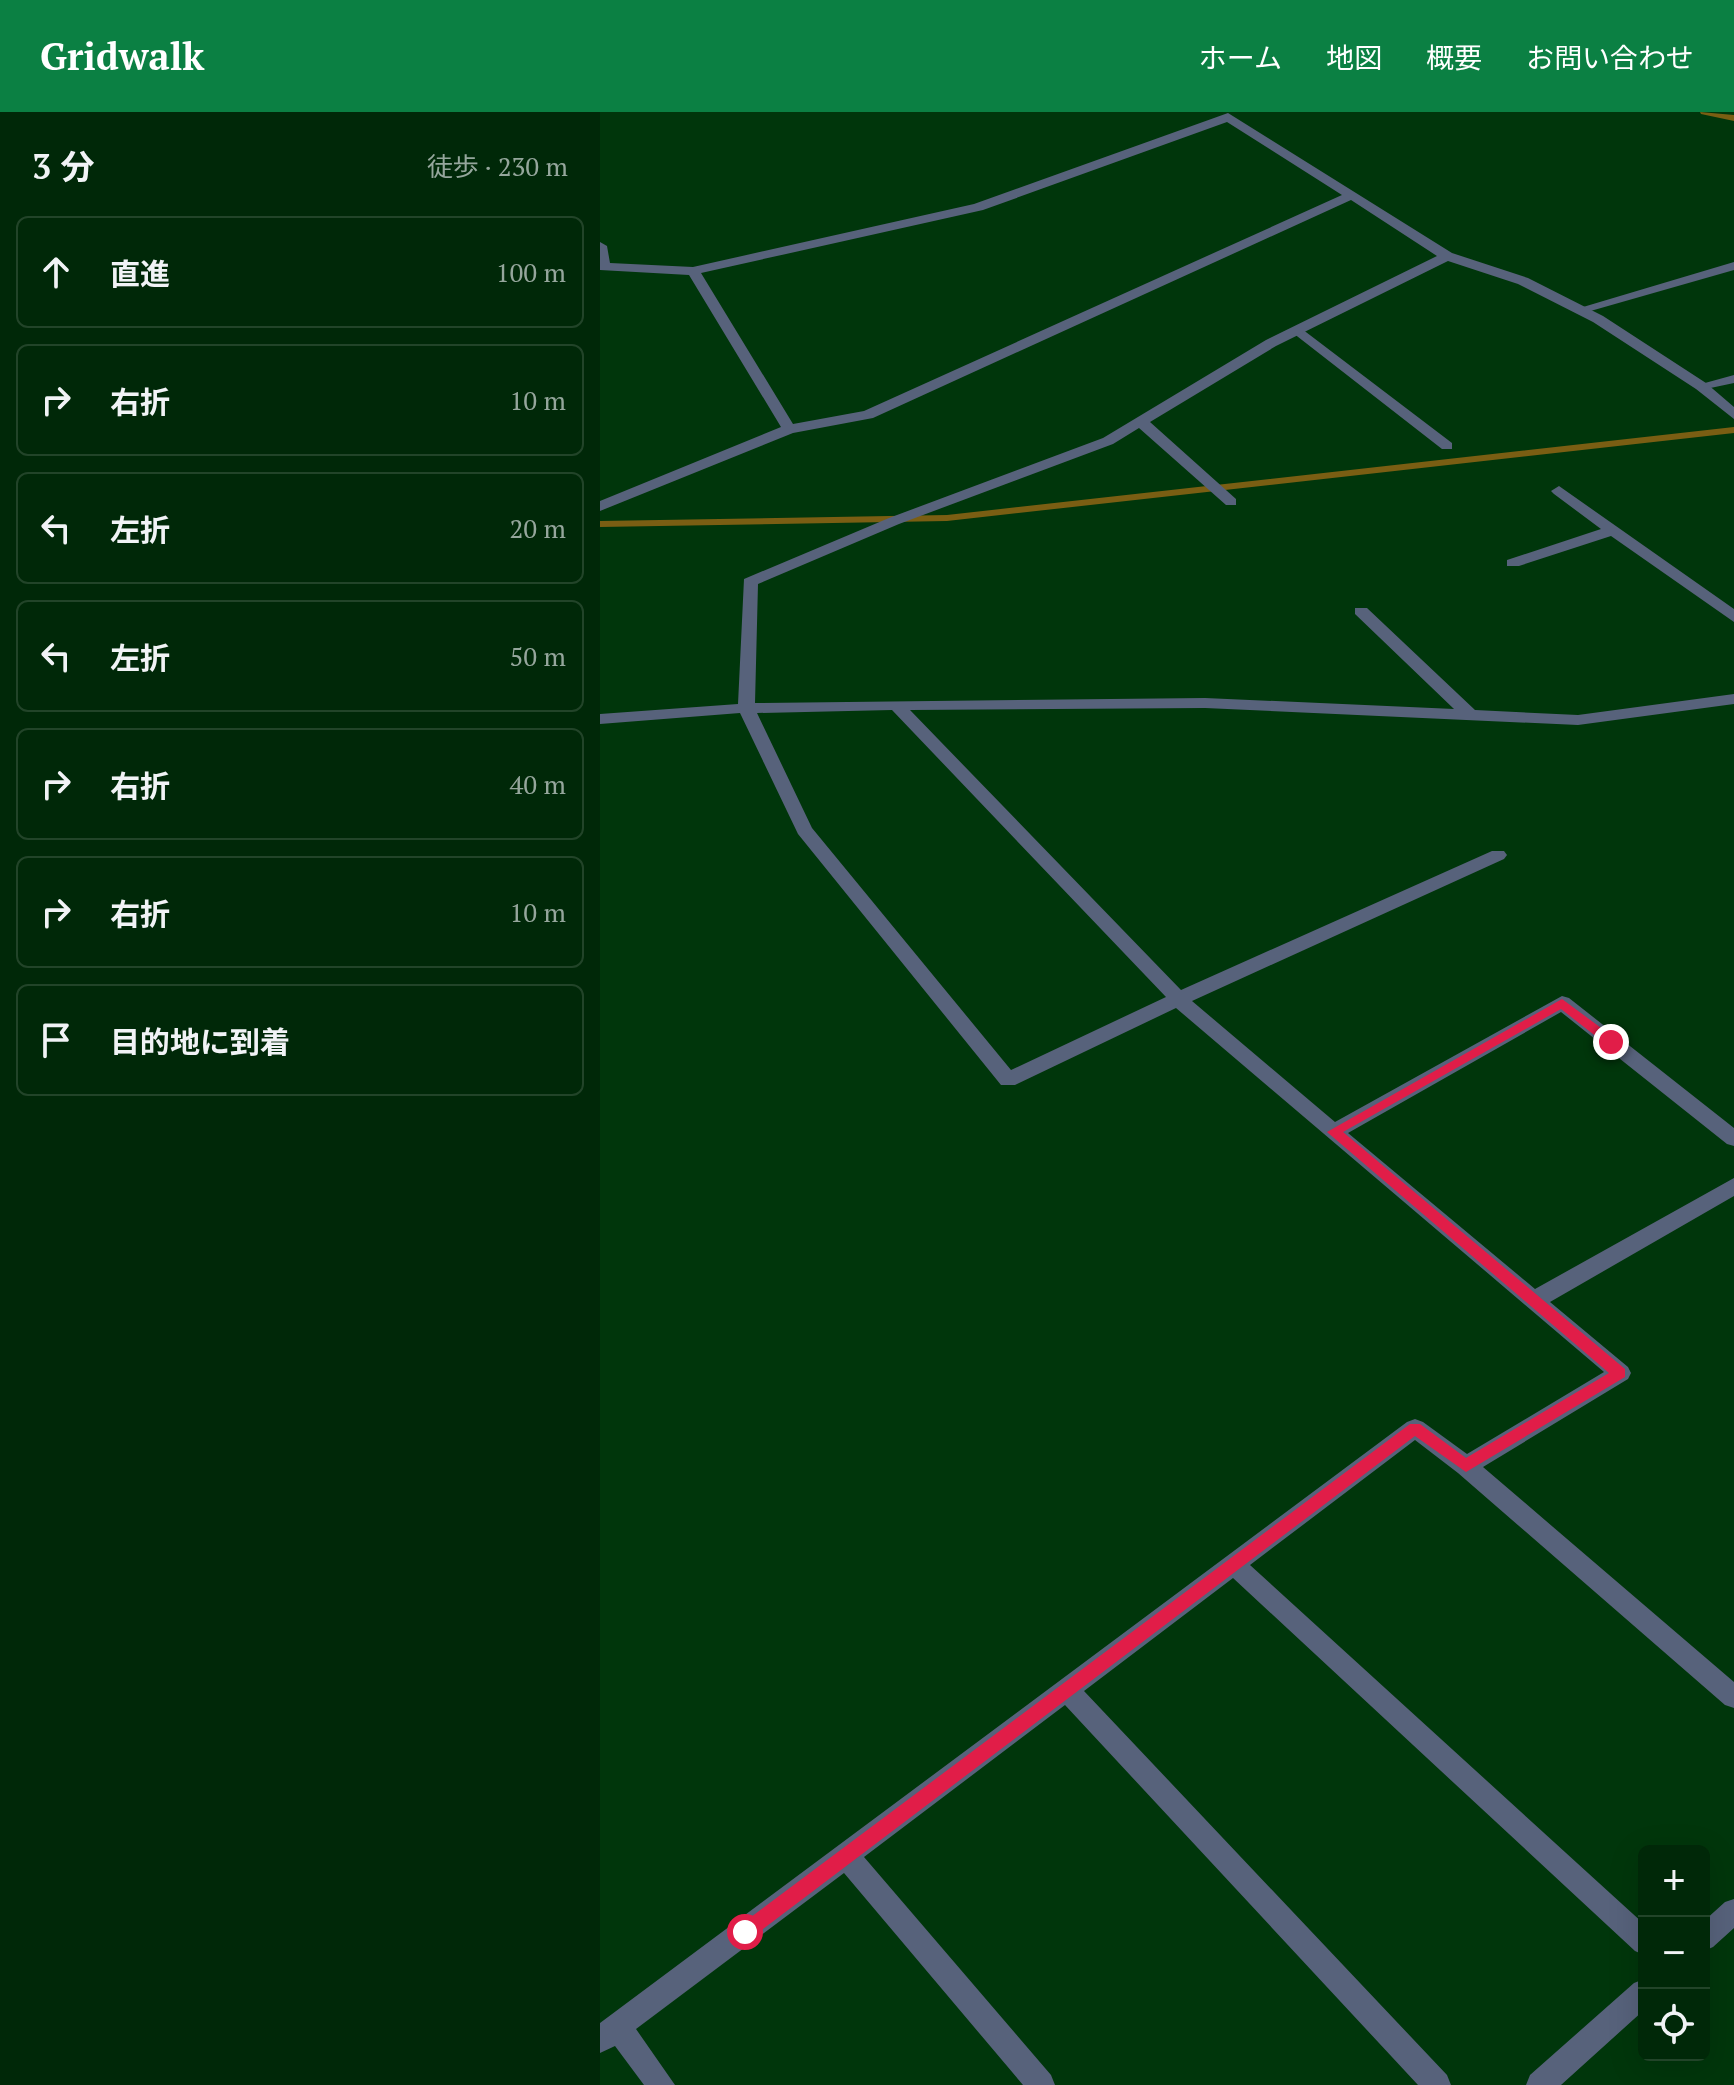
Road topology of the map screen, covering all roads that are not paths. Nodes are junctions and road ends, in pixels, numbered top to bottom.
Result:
1 (1228, 114) edge
2 (1352, 195) junction
3 (600, 246) edge
4 (1447, 256) junction
5 (602, 266) edge
6 (1734, 266) edge
7 (693, 271) junction
8 (1580, 310) junction
9 (1298, 330) junction
10 (1734, 379) edge
11 (1701, 386) junction
12 (1734, 415) edge
13 (1141, 422) junction
14 (789, 429) junction
15 (1447, 446) dead end
16 (1559, 491) dead end
17 (1231, 502) dead end
18 (600, 506) edge
19 (1612, 530) junction
20 (1513, 563) dead end
21 (1361, 611) dead end
22 (1734, 617) edge
23 (1734, 699) edge
24 (896, 705) junction
25 (746, 708) junction
26 (1470, 715) junction
27 (600, 719) edge
28 (1498, 855) dead end
29 (1179, 999) junction
30 (1333, 1132) junction
31 (1734, 1139) edge
32 (1734, 1186) edge
33 (1533, 1301) junction
34 (1466, 1466) junction
35 (1234, 1565) junction
36 (1068, 1691) junction
37 (1734, 1697) edge
38 (847, 1857) junction
39 (1732, 1918) edge
40 (1710, 1934) edge
41 (1638, 1936) edge
42 (1638, 1997) edge
43 (609, 2033) edge
44 (661, 2085) edge
45 (1041, 2085) edge
46 (1437, 2085) edge
47 (1540, 2085) edge

1 - 2 street
1 - 7 street
2 - 4 street
2 - 14 street
3 - 5 street
4 - 8 street
4 - 9 street
5 - 7 street
6 - 8 street
7 - 14 street
8 - 11 street
9 - 13 street
9 - 15 street
10 - 11 street
11 - 12 street
13 - 17 street
13 - 25 street
14 - 18 street
16 - 19 street
19 - 20 street
19 - 22 street
21 - 26 street
23 - 26 street
24 - 25 street
24 - 26 street
24 - 29 street
25 - 27 street
25 - 29 street
28 - 29 street
29 - 30 street
30 - 31 street
30 - 33 street
32 - 33 street
33 - 34 street
34 - 35 street
34 - 37 street
35 - 36 street
35 - 41 street
36 - 38 street
36 - 46 street
38 - 43 street
38 - 45 street
39 - 40 street
42 - 47 street
43 - 44 street

